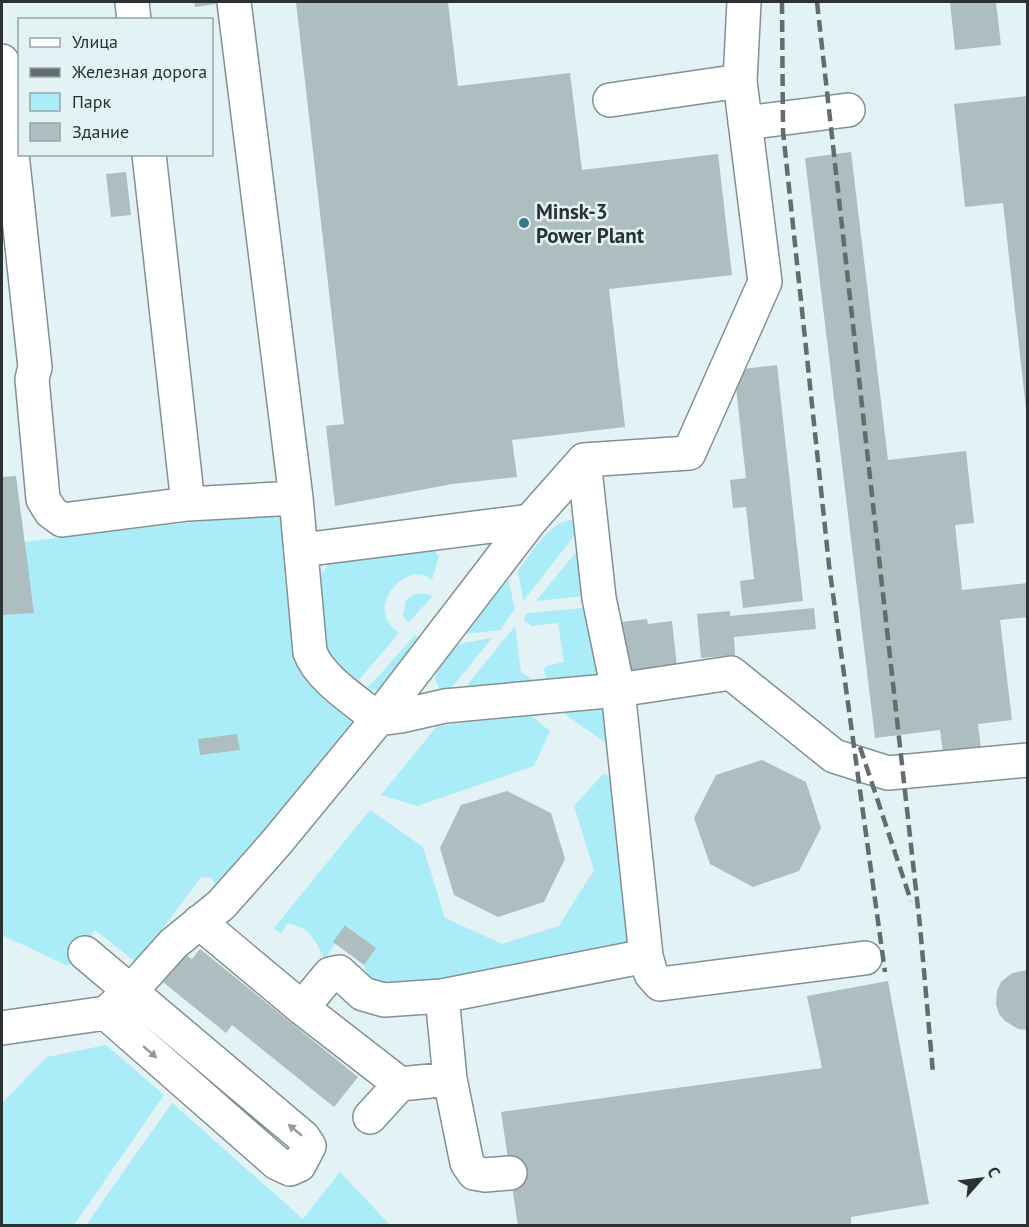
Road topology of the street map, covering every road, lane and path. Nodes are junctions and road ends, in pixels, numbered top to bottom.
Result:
1 (132, 2) edge
2 (234, 2) edge
3 (744, 2) edge
4 (134, 18) edge
5 (2, 61) edge
6 (740, 81) junction
7 (610, 100) dead end
8 (848, 110) dead end
9 (745, 123) junction
10 (149, 156) edge
11 (584, 459) junction
12 (296, 498) junction
13 (188, 504) junction
14 (530, 521) junction
15 (302, 550) junction
16 (618, 690) junction
17 (378, 719) junction
18 (1028, 760) edge
19 (199, 922) junction
20 (85, 953) dead end
21 (646, 956) junction
22 (865, 958) dead end
23 (131, 991) junction
24 (442, 996) junction
25 (302, 1008) junction
26 (106, 1013) junction
27 (2, 1029) edge
28 (450, 1079) junction
29 (400, 1084) junction
30 (370, 1118) dead end
31 (510, 1173) dead end

1 - 4 lane
2 - 12 lane
3 - 6 lane
5 - 13 lane
6 - 7 lane
6 - 9 lane
8 - 9 lane
9 - 11 lane
10 - 13 lane
11 - 14 lane
11 - 16 lane
12 - 13 lane
12 - 15 lane
14 - 15 lane
14 - 17 lane
15 - 17 lane
16 - 17 lane
16 - 18 lane
16 - 21 lane
17 - 19 lane
19 - 23 lane
19 - 25 lane
20 - 23 lane
21 - 22 lane
21 - 24 lane
23 - 26 lane
26 -> 23 lane
24 - 25 lane
24 - 28 lane
25 - 29 lane
26 - 27 lane
28 - 29 lane
28 - 31 lane
29 - 30 lane

